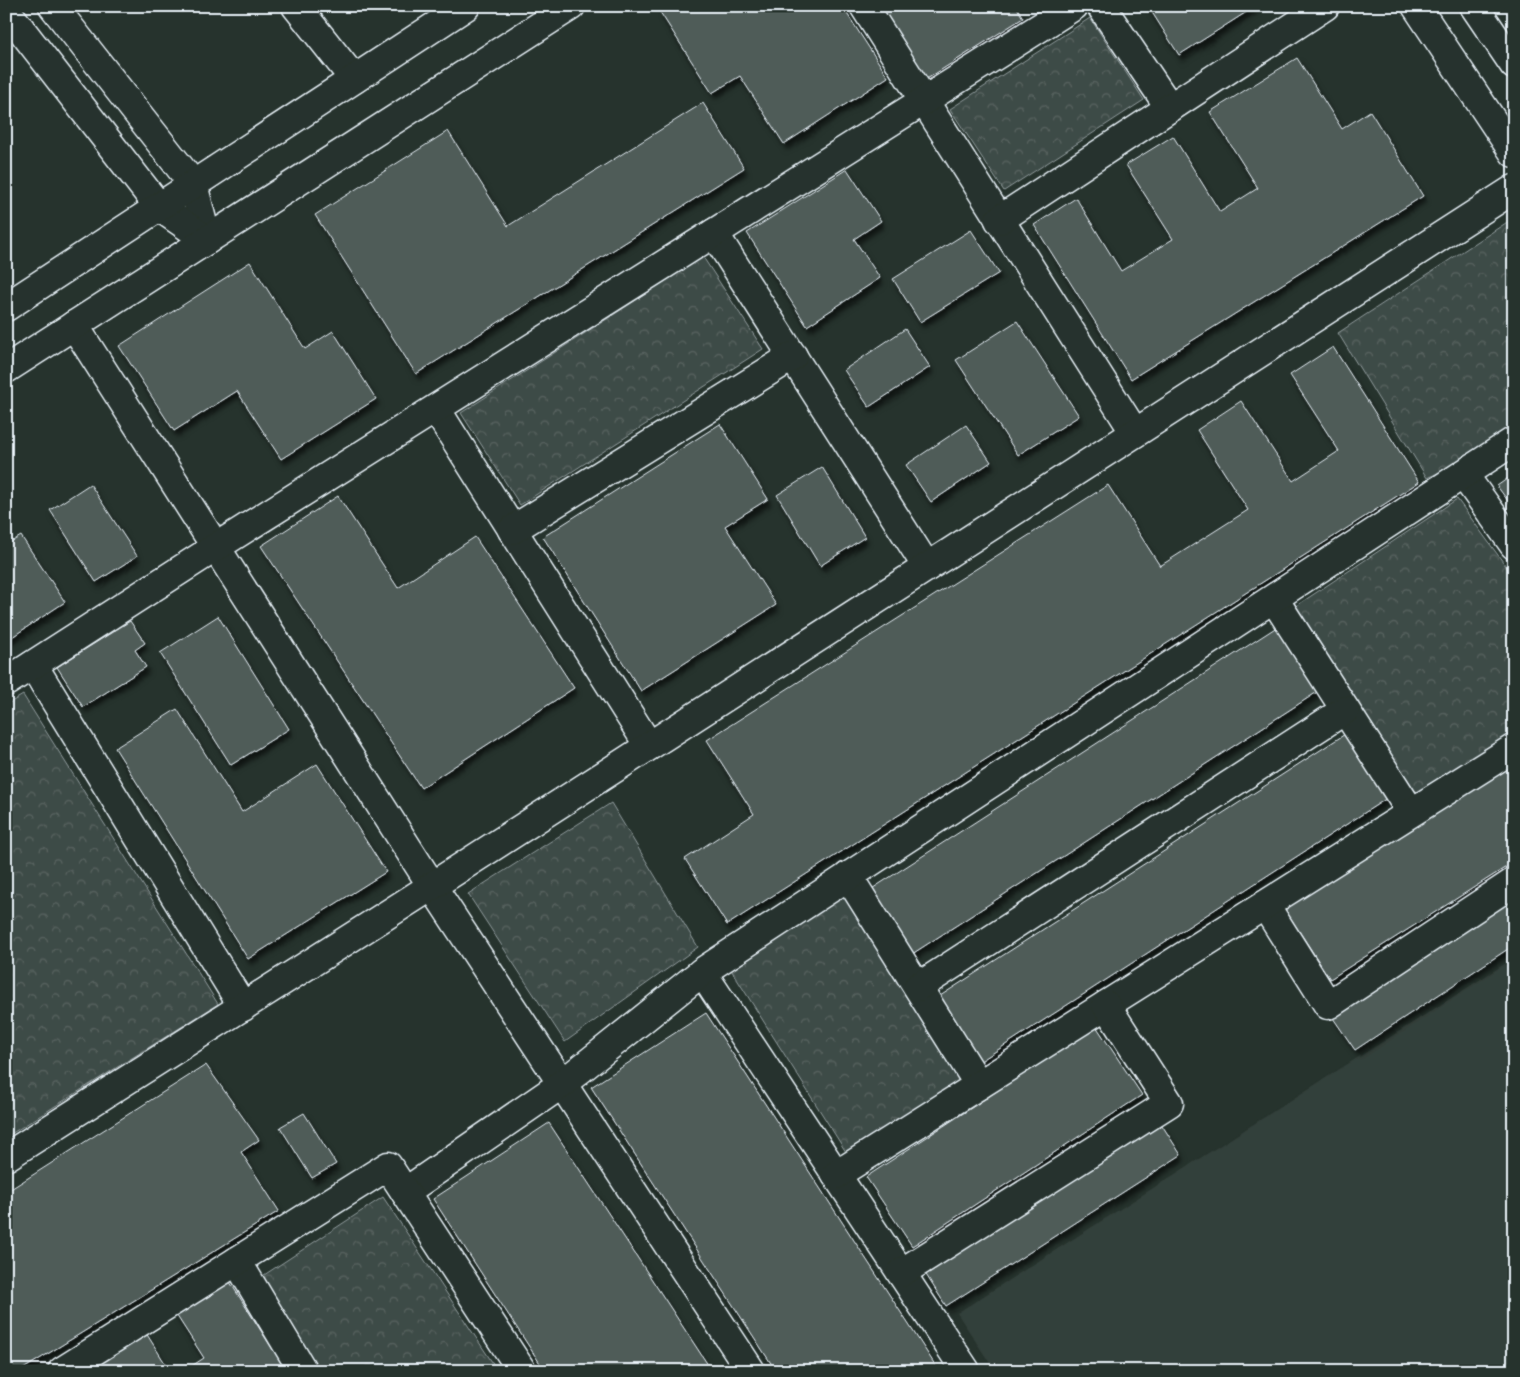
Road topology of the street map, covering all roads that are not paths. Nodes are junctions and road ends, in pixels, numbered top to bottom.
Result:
1 (53, 6) edge
2 (296, 6) edge
3 (466, 6) edge
4 (571, 6) edge
5 (864, 6) edge
6 (1074, 6) edge
7 (1101, 6) edge
8 (1325, 6) edge
9 (1416, 6) edge
10 (1474, 6) edge
11 (6, 10) edge
12 (1514, 65) edge
13 (354, 79) junction
14 (924, 101) junction
15 (1170, 108) junction
16 (1514, 152) edge
17 (193, 184) junction
18 (1514, 189) edge
19 (159, 207) junction
20 (999, 220) junction
21 (714, 234) junction
22 (208, 240) junction
23 (6, 306) edge
24 (74, 325) junction
25 (792, 356) junction
26 (6, 369) edge
27 (436, 409) junction
28 (1134, 433) junction
29 (1514, 441) edge
30 (1464, 475) junction
31 (512, 530) junction
32 (1514, 545) edge
33 (216, 547) junction
34 (927, 567) junction
35 (1274, 599) junction
36 (33, 665) junction
37 (6, 682) edge
38 (1346, 710) junction
39 (649, 746) junction
40 (1514, 748) edge
41 (1411, 812) junction
42 (848, 876) junction
43 (1514, 882) edge
44 (432, 886) junction
45 (1265, 905) junction
46 (702, 972) junction
47 (918, 986) junction
48 (1106, 1005) junction
49 (243, 1007) junction
50 (562, 1084) junction
51 (979, 1085) junction
52 (6, 1157) edge
53 (836, 1175) junction
54 (404, 1192) junction
55 (237, 1261) junction
56 (901, 1273) junction
57 (62, 1371) edge
58 (304, 1371) edge
59 (522, 1371) edge
60 (751, 1371) edge
61 (966, 1371) edge

1 - 17 street
2 - 13 street
3 - 13 street
4 - 22 street
5 - 14 street
6 - 14 street
7 - 15 street
8 - 15 street
9 - 16 street
10 - 12 street
11 - 19 street
13 - 17 street
14 - 20 street
14 - 21 street
15 - 20 street
17 - 19 street
17 - 22 street
18 - 28 street
19 - 22 street
19 - 23 street
20 - 28 street
21 - 25 street
21 - 27 street
22 - 24 street
24 - 26 street
24 - 33 street
25 - 31 street
25 - 34 street
27 - 31 street
27 - 33 street
28 - 34 street
29 - 30 street
30 - 32 street
30 - 35 street
31 - 39 street
33 - 36 street
33 - 44 street
34 - 39 street
35 - 38 street
35 - 42 street
36 - 37 street
36 - 49 street
38 - 41 street
38 - 47 street
39 - 44 street
40 - 41 street
41 - 45 street
42 - 46 street
42 - 47 street
43 - 45 street
44 - 49 street
44 - 50 street
45 - 48 street
46 - 50 street
46 - 53 street
47 - 51 street
48 - 51 street
48 - 56 street
49 - 52 street
50 - 54 street
50 - 60 street
51 - 53 street
53 - 56 street
54 - 55 street
54 - 59 street
55 - 57 street
55 - 58 street
56 - 61 street

